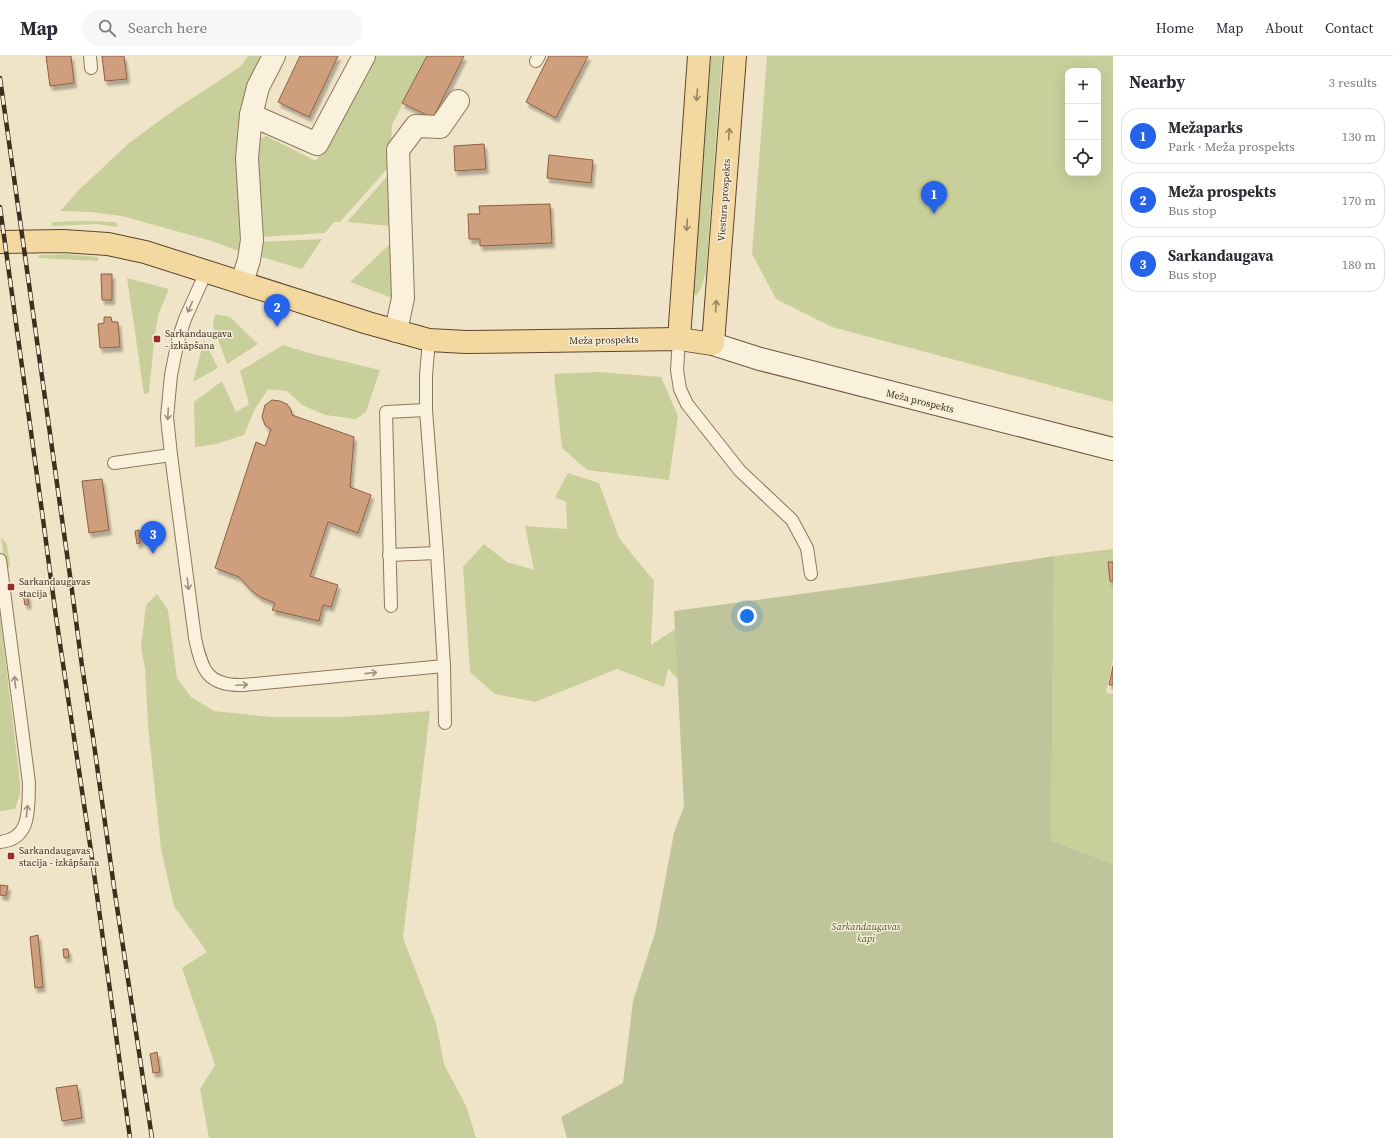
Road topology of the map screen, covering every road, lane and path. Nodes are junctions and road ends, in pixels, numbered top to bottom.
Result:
1 (274, 56) edge
2 (364, 56) edge
3 (700, 56) edge
4 (735, 56) edge
5 (458, 101) dead end
6 (251, 115) junction
7 (0, 242) edge
8 (206, 272) junction
9 (242, 282) junction
10 (396, 331) junction
11 (679, 339) junction
12 (429, 340) junction
13 (713, 344) junction
14 (426, 410) junction
15 (1113, 449) edge
16 (171, 455) junction
17 (114, 463) dead end
18 (437, 553) junction
19 (389, 555) junction
20 (0, 560) edge
21 (811, 574) dead end
22 (391, 606) dead end
23 (444, 666) junction
24 (445, 723) dead end
25 (0, 842) edge

1 - 6 street
2 - 6 street
3 -> 11 main road
13 -> 4 main road, Viestura prospekts
5 - 10 street
6 - 9 street
7 - 8 main road, Meža prospekts
8 - 9 main road, Meža prospekts
8 -> 16 lane
9 - 10 main road, Meža prospekts
10 - 12 main road, Meža prospekts
11 - 12 main road, Meža prospekts
11 - 13 main road, Meža prospekts
11 - 21 lane
12 - 14 lane
13 - 15 street, Meža prospekts
14 - 18 lane
14 - 19 lane
16 - 17 lane
16 -> 23 lane
18 - 19 lane
18 - 23 lane
19 - 22 lane
25 -> 20 lane
23 - 24 lane

